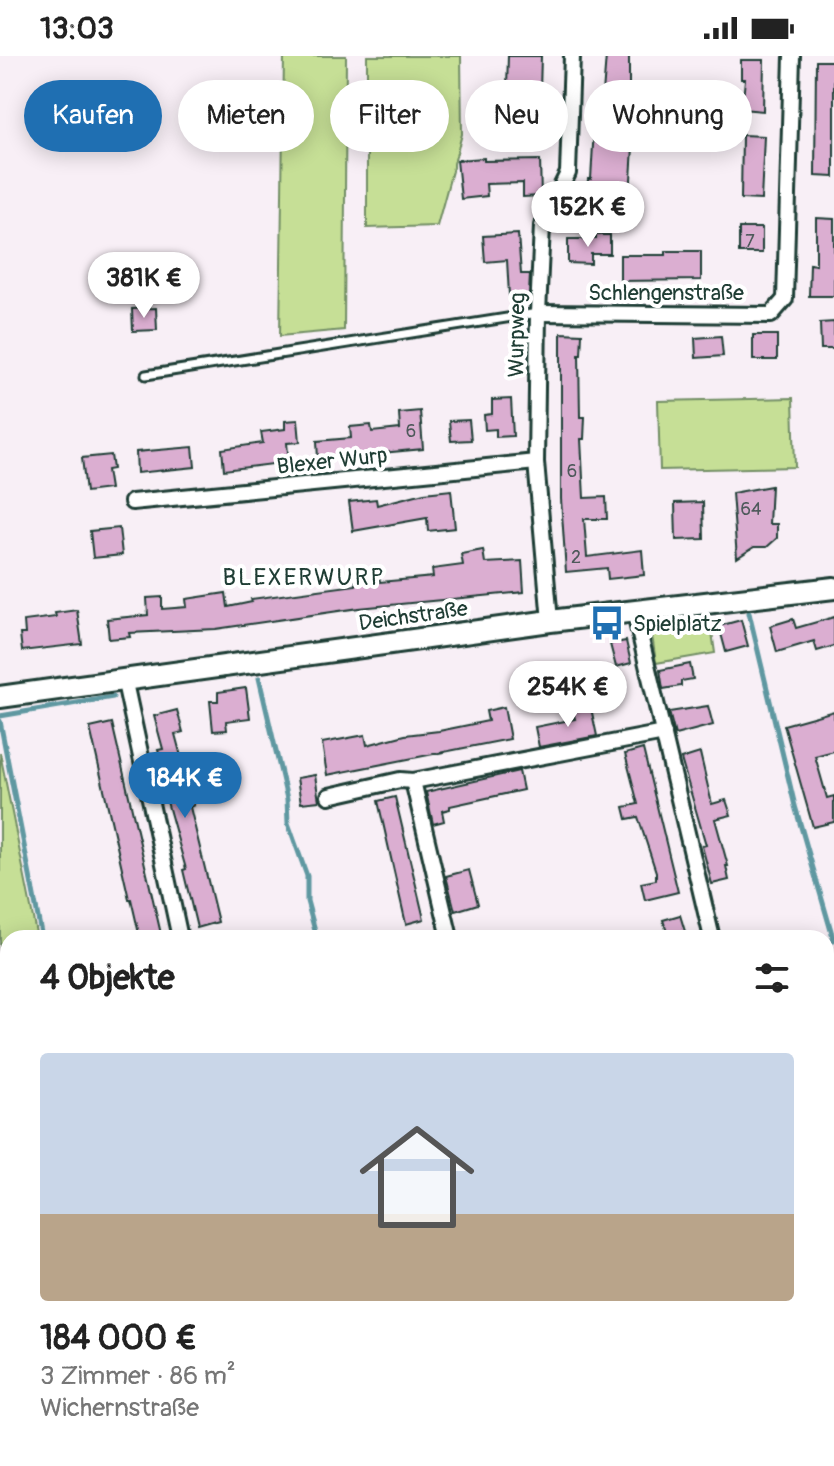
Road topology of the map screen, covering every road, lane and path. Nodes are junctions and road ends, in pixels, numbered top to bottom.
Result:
1 (572, 56) edge
2 (792, 56) edge
3 (538, 313) junction
4 (146, 375) dead end
5 (536, 462) junction
6 (132, 502) dead end
7 (834, 588) edge
8 (634, 610) junction
9 (550, 621) junction
10 (124, 678) junction
11 (0, 697) edge
12 (664, 733) junction
13 (413, 781) junction
14 (329, 796) dead end
15 (178, 930) edge
16 (448, 930) edge
17 (710, 930) edge

1 - 3 street, Wurpweg
2 - 3 street, Schlengenstraße
3 - 4 lane
3 - 5 street, Wurpweg
5 - 6 street, Blexer Wurp
5 - 9 street, Wurpweg
7 - 8 street, Deichstraße
8 - 9 street, Deichstraße
8 - 12 street
9 - 10 street, Deichstraße
10 - 11 street, Deichstraße
10 - 15 street
12 - 13 street
12 - 17 street
13 - 14 street
13 - 16 street

